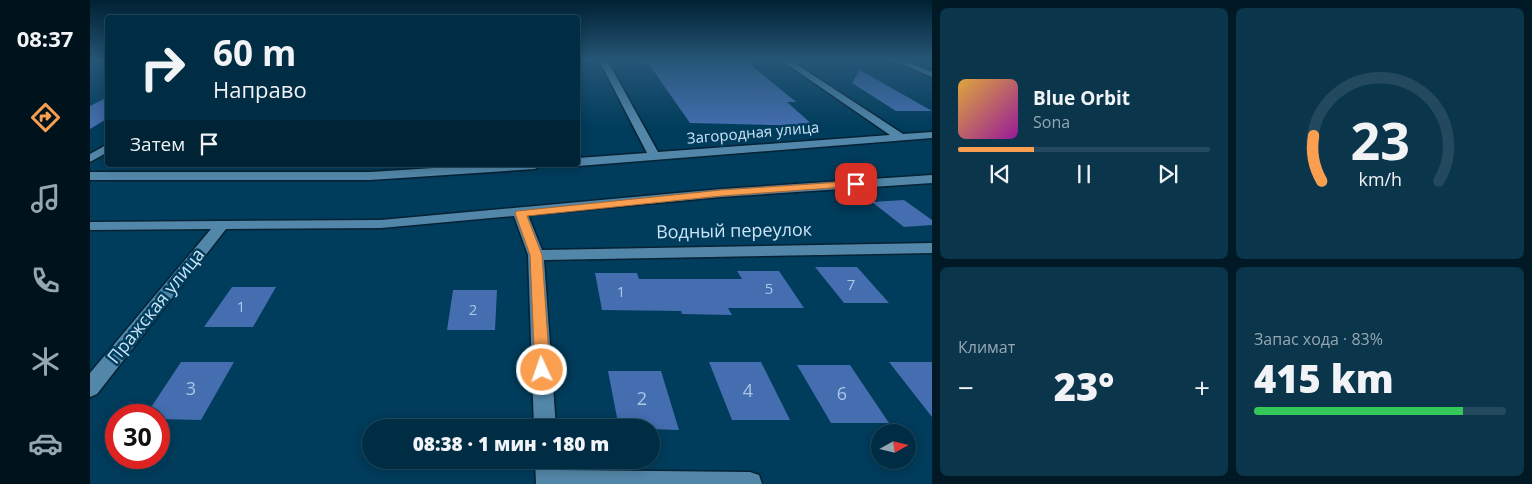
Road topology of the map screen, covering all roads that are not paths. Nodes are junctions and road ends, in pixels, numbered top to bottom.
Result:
1 (615, 83) edge
2 (818, 83) edge
3 (932, 135) edge
4 (900, 137) junction
5 (105, 148) edge
6 (655, 157) junction
7 (90, 158) edge
8 (580, 162) edge
9 (470, 167) edge
10 (372, 170) edge
11 (90, 176) edge
12 (932, 179) edge
13 (914, 180) junction
14 (932, 190) edge
15 (520, 213) junction
16 (222, 225) junction
17 (90, 226) edge
18 (932, 248) edge
19 (536, 255) junction
20 (90, 388) edge
21 (545, 419) edge
22 (548, 475) edge
23 (750, 484) edge

1 - 6 street
2 - 4 street
3 - 4 street, Загородная улица
4 - 6 street, Загородная улица
5 - 7 street
6 - 8 street, Загородная улица
9 - 10 street
10 - 11 street
12 - 13 street
13 - 14 street
13 - 15 street
15 - 16 street
15 - 19 street
16 - 17 street
16 - 20 street, Пражская улица
18 - 19 street, Водный переулок
19 - 21 street
22 - 23 street

